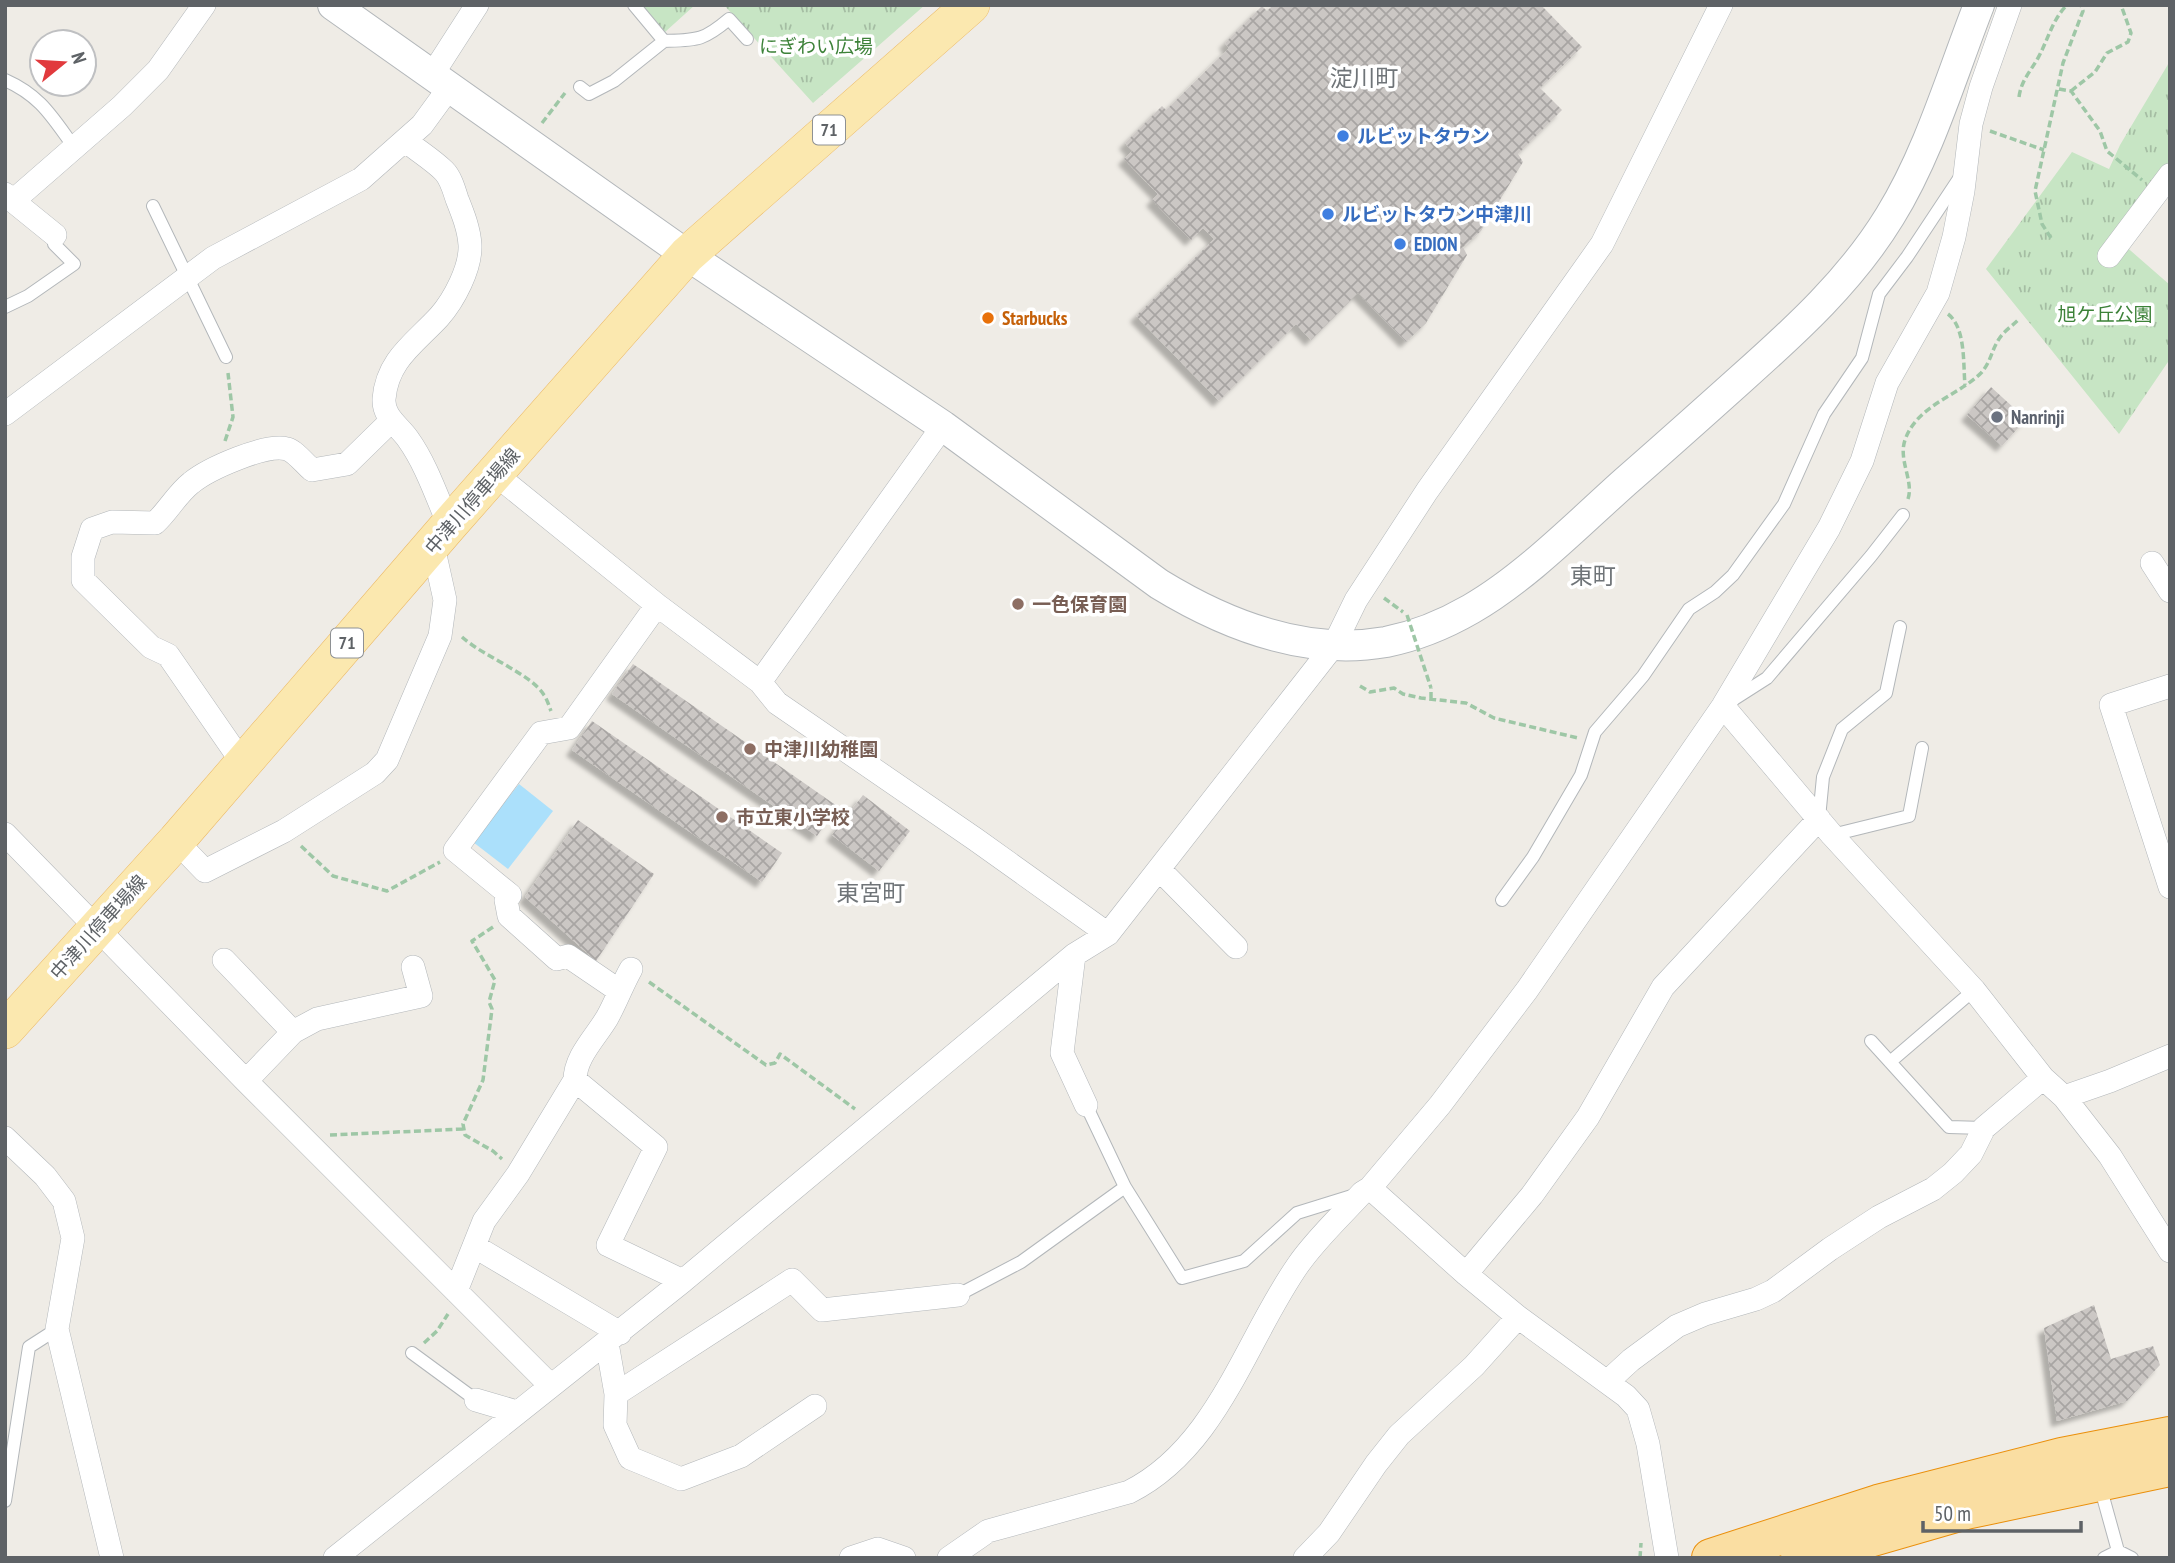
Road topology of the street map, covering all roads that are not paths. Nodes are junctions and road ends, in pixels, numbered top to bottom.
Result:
1 (204, 5) edge
2 (333, 5) edge
3 (477, 5) edge
4 (634, 5) edge
5 (971, 5) edge
6 (1721, 5) edge
7 (1979, 5) edge
8 (2010, 5) edge
9 (747, 39) dead end
10 (664, 41) junction
11 (5, 80) edge
12 (440, 82) junction
13 (580, 87) road end
14 (406, 141) junction
15 (74, 148) junction
16 (1966, 167) junction
17 (2163, 183) edge
18 (8, 199) edge
19 (153, 206) dead end
20 (55, 235) joint
21 (687, 255) junction
22 (2109, 256) dead end
23 (186, 278) junction
24 (5, 307) edge
25 (226, 357) road end
26 (5, 414) edge
27 (391, 421) junction
28 (943, 426) junction
29 (495, 474) junction
30 (1903, 515) road end
31 (441, 536) junction
32 (2152, 563) dead end
33 (2170, 591) edge
34 (657, 605) junction
35 (1900, 627) dead end
36 (1334, 645) junction
37 (760, 681) junction
38 (2170, 686) edge
39 (1723, 706) junction
40 (1922, 748) dead end
41 (242, 762) junction
42 (1825, 827) junction
43 (5, 834) edge
44 (176, 841) junction
45 (1159, 869) junction
46 (2170, 887) edge
47 (1502, 900) dead end
48 (97, 927) junction
49 (1108, 934) junction
50 (1236, 947) dead end
51 (1074, 956) junction
52 (224, 960) dead end
53 (413, 967) dead end
54 (631, 969) road end
55 (618, 990) junction
56 (1974, 990) junction
57 (5, 1030) edge
58 (293, 1032) junction
59 (1871, 1041) dead end
60 (2170, 1056) edge
61 (1890, 1062) junction
62 (2043, 1078) junction
63 (575, 1080) junction
64 (246, 1081) junction
65 (2064, 1097) junction
66 (1086, 1105) joint
67 (1984, 1128) junction
68 (5, 1138) edge
69 (1125, 1187) junction
70 (1366, 1191) junction
71 (474, 1245) junction
72 (2170, 1251) edge
73 (1466, 1274) junction
74 (683, 1281) junction
75 (458, 1294) junction
76 (958, 1295) joint
77 (1518, 1317) junction
78 (57, 1329) junction
79 (613, 1338) junction
80 (412, 1353) road end
81 (1607, 1382) junction
82 (551, 1386) junction
83 (616, 1394) junction
84 (476, 1400) joint
85 (815, 1406) dead end
86 (517, 1412) junction
87 (2170, 1436) edge
88 (2170, 1467) edge
89 (2099, 1483) junction
90 (5, 1501) edge
91 (1863, 1548) edge
92 (2118, 1551) junction
93 (112, 1558) edge
94 (335, 1558) edge
95 (851, 1558) edge
96 (904, 1558) edge
97 (949, 1558) edge
98 (1305, 1558) edge
99 (1667, 1558) edge
100 (1711, 1558) edge
101 (1800, 1558) edge
102 (2104, 1558) edge
103 (2132, 1558) edge

1 - 15 street
2 - 12 street
3 - 12 street
4 - 10 lane
5 - 21 main road, 中津川停車場線 / 71
6 - 36 street
7 - 36 street
8 - 16 street
9 - 10 lane
10 - 13 lane
11 - 15 lane
12 - 14 street
12 - 21 street
14 - 23 street
14 - 27 street
15 - 18 street
16 - 39 street
16 - 47 lane
17 - 22 street
18 - 20 street
19 - 23 lane
20 - 24 lane
21 - 28 street
21 - 29 main road, 中津川停車場線 / 71
23 - 25 lane
23 - 26 street
27 - 31 street
27 - 41 street
28 - 36 street
28 - 37 street
29 - 31 main road, 中津川停車場線 / 71
29 - 34 street
30 - 39 lane
31 - 41 main road, 中津川停車場線 / 71
31 - 44 street
32 - 33 street
34 - 37 street
34 - 55 street
35 - 42 lane
36 - 45 street
37 - 49 street
38 - 46 street
39 - 42 street
39 - 70 street
40 - 42 lane
41 - 44 main road, 中津川停車場線 / 71
42 - 56 street
42 - 73 street
43 - 48 street
44 - 48 main road, 中津川停車場線 / 71
45 - 49 street
45 - 50 street
48 - 57 main road, 中津川停車場線 / 71
48 - 64 street
49 - 51 street
51 - 66 street
51 - 74 street
52 - 58 street
53 - 58 street
54 - 55 street
55 - 63 street
56 - 61 lane
56 - 62 street
58 - 64 street
59 - 61 lane
60 - 65 street
61 - 67 lane
62 - 65 street
62 - 67 street
63 - 71 street
63 - 74 street
64 - 75 street
65 - 72 street
66 - 69 lane
67 - 81 street
68 - 78 street
69 - 70 lane
69 - 76 lane
70 - 73 street
70 - 97 street
71 - 75 street
71 - 79 street
73 - 77 street
74 - 79 street
75 - 82 street
76 - 83 street
77 - 81 street
77 - 98 street
78 - 90 lane
78 - 93 street
79 - 82 street
79 - 83 street
80 - 84 lane
81 - 99 street
82 - 86 street
83 - 85 street
84 - 86 street
86 - 94 street
87 - 100 highway
88 - 89 highway
89 - 91 highway
89 - 92 lane
91 - 101 highway
92 - 102 lane
92 - 103 lane
95 - 96 street

